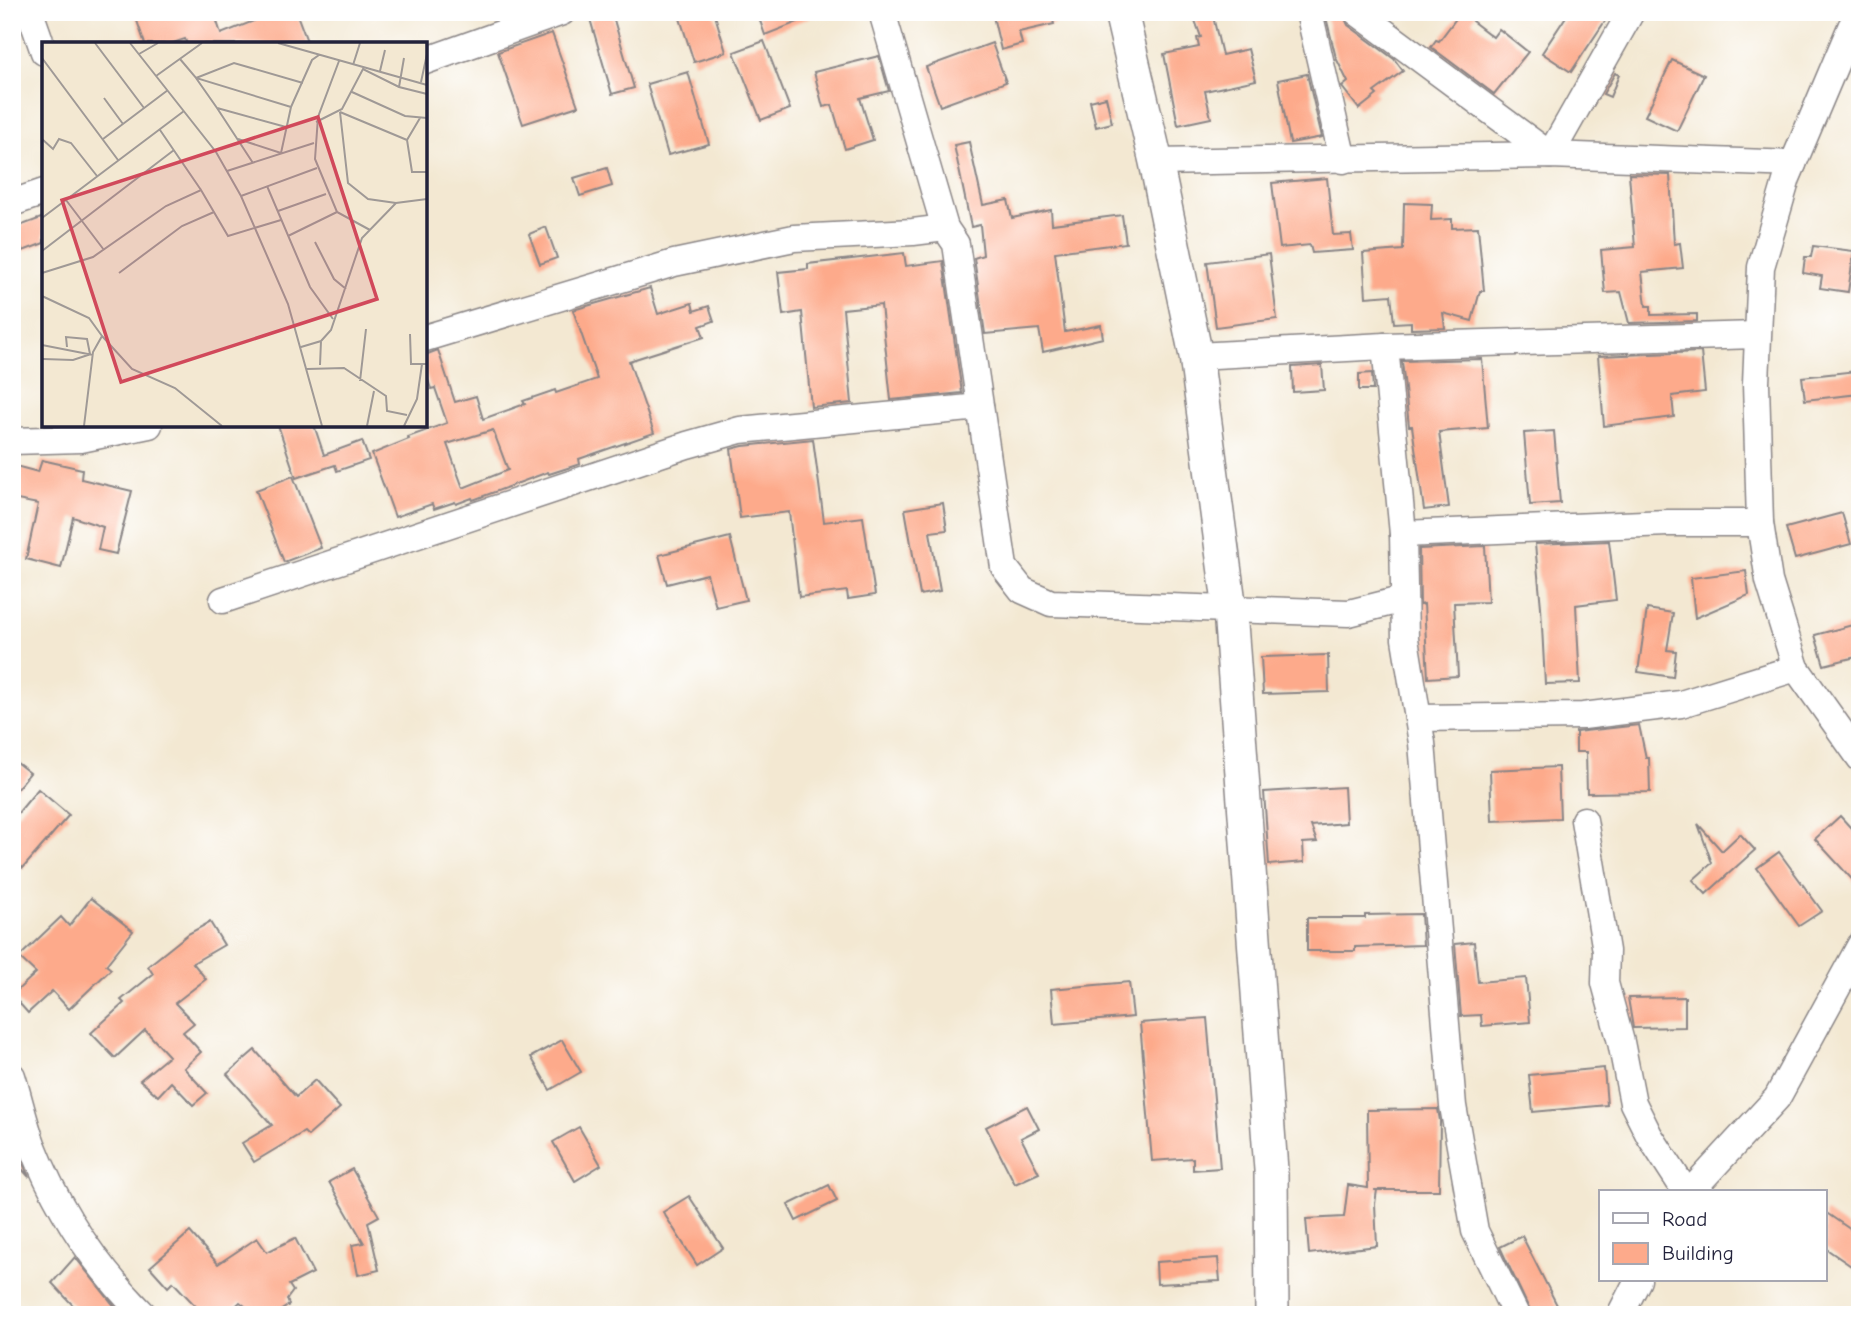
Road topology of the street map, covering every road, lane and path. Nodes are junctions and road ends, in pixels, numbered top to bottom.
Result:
1 (30, 12) edge
2 (562, 12) edge
3 (882, 12) edge
4 (1121, 12) edge
5 (1310, 12) edge
6 (1357, 12) edge
7 (1631, 12) edge
8 (1857, 22) edge
9 (42, 46) edge
10 (427, 60) edge
11 (1550, 155) junction
12 (1343, 160) junction
13 (1156, 162) junction
14 (1793, 163) junction
15 (42, 193) edge
16 (12, 203) edge
17 (945, 228) junction
18 (1757, 335) junction
19 (427, 337) edge
20 (1385, 346) junction
21 (1196, 356) junction
22 (980, 407) junction
23 (139, 427) edge
24 (12, 441) edge
25 (1760, 523) junction
26 (1403, 534) junction
27 (1404, 599) junction
28 (223, 600) dead end
29 (1230, 610) junction
30 (1796, 668) junction
31 (1418, 718) junction
32 (1860, 758) edge
33 (1584, 820) dead end
34 (1860, 946) edge
35 (12, 1076) edge
36 (1687, 1190) edge
37 (1690, 1190) edge
38 (1636, 1282) edge
39 (144, 1315) edge
40 (1272, 1315) edge
41 (1516, 1315) edge
42 (1620, 1315) edge

1 - 9 street
2 - 10 street
3 - 17 street
4 - 13 main road
5 - 12 street
6 - 11 street
7 - 11 street
8 - 14 street
11 - 12 street
11 - 14 street
12 - 13 street
13 - 21 main road
14 - 18 street
15 - 16 street
17 - 19 street
17 - 22 street
18 - 20 street
18 - 25 street
20 - 21 street
20 - 26 street
21 - 29 main road
22 - 28 street
22 - 29 street
23 - 24 street
25 - 26 street
25 - 30 street
26 - 27 street
27 - 29 street
27 - 31 street
29 - 40 main road
30 - 31 street
30 - 32 street
31 - 41 street
33 - 36 street
34 - 37 street
35 - 39 street
38 - 42 street

